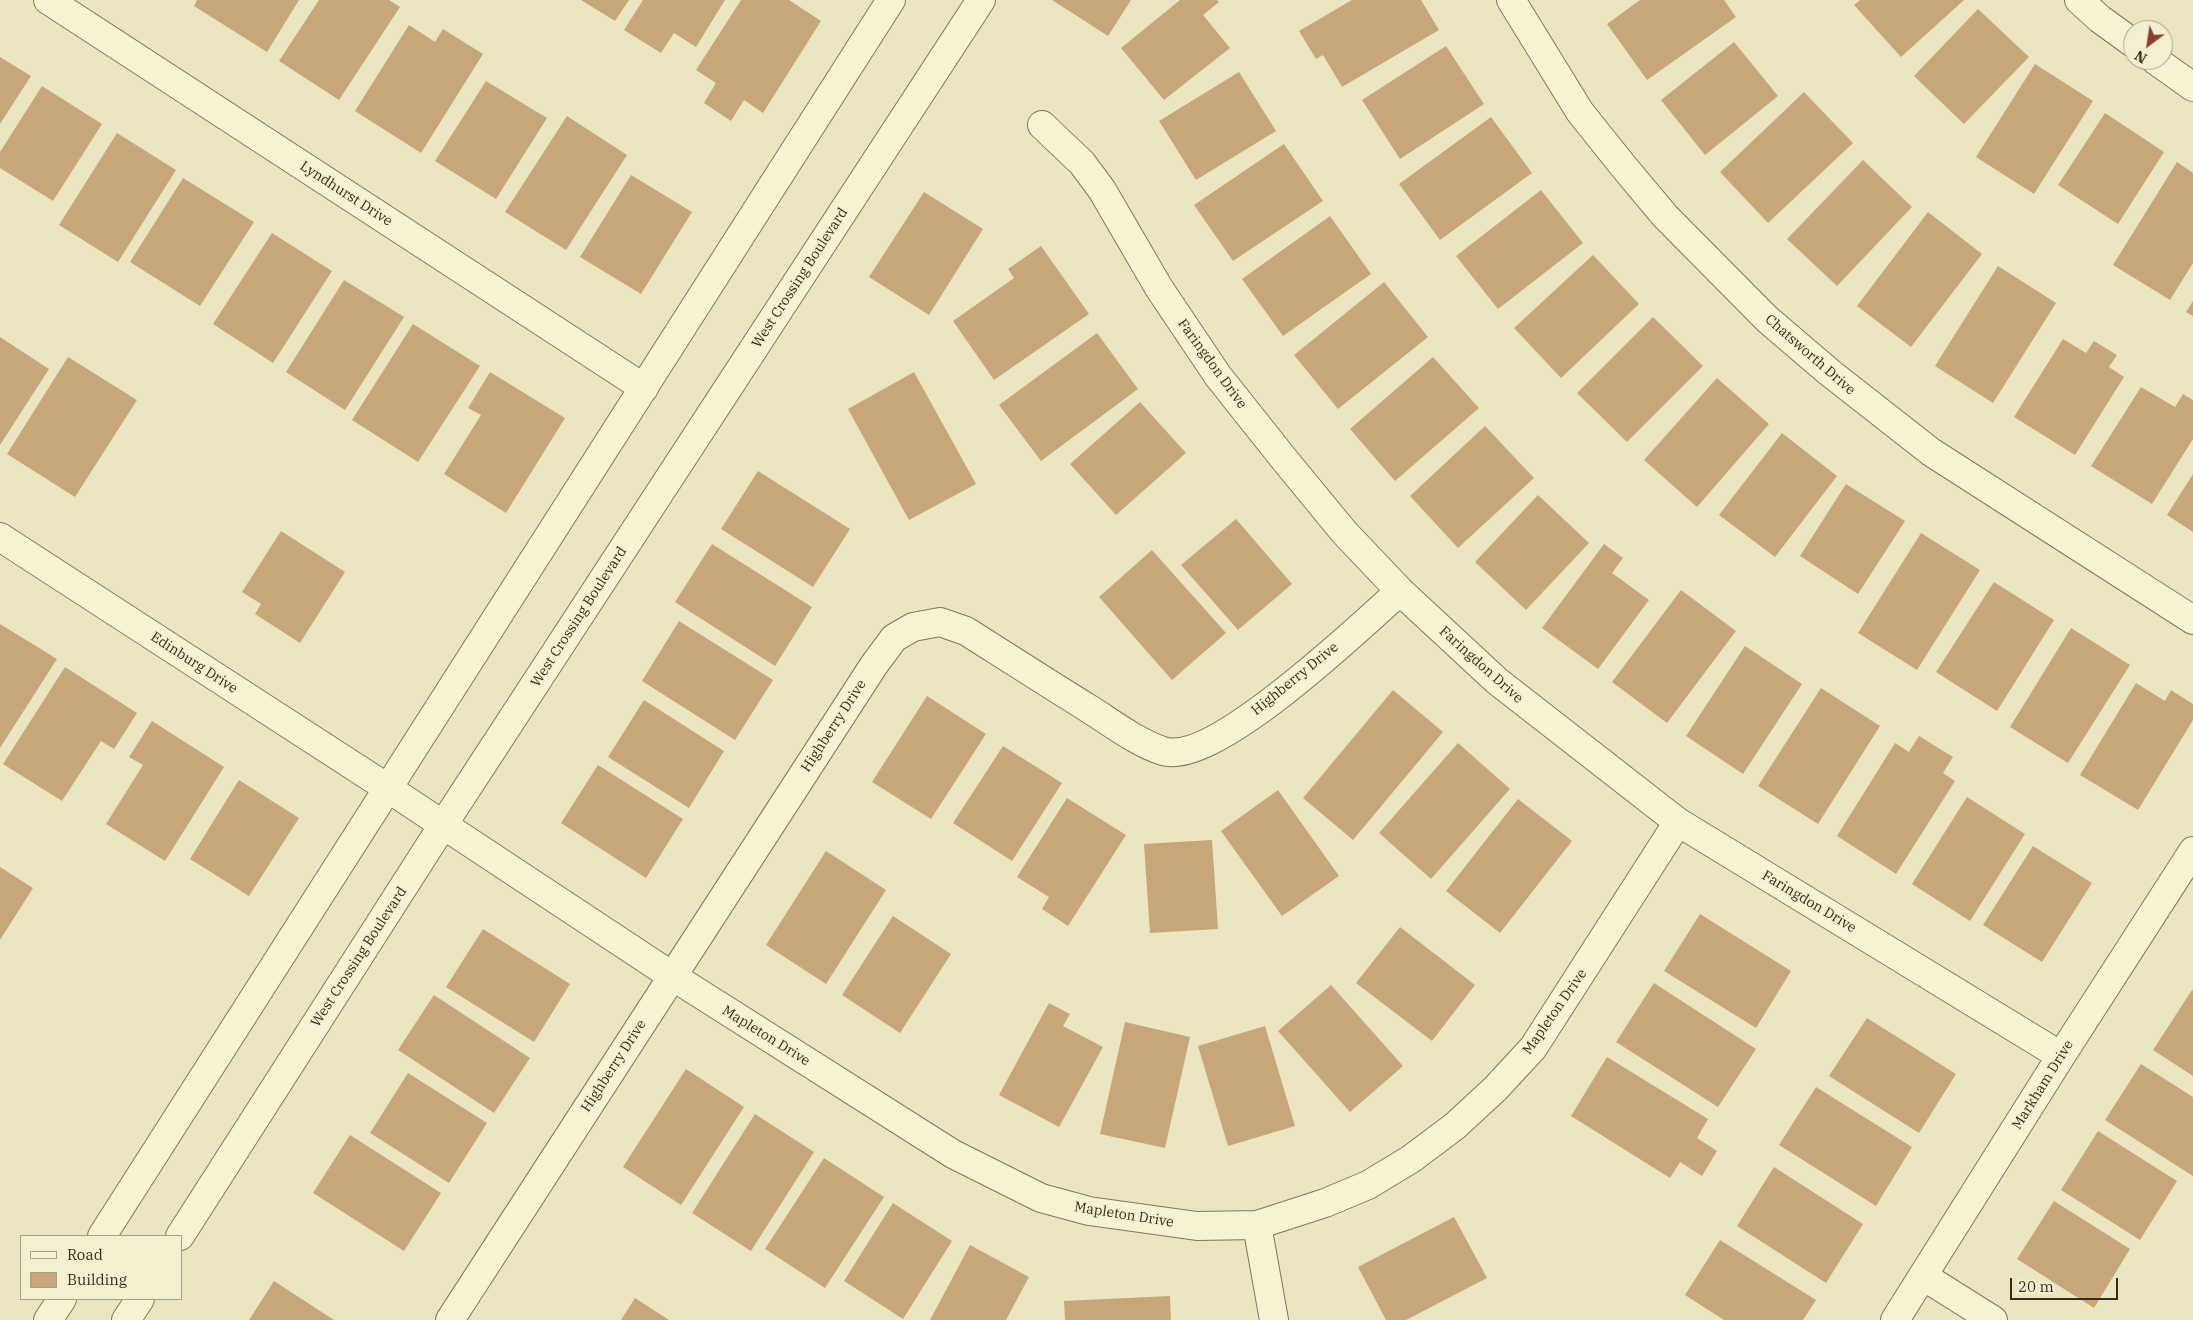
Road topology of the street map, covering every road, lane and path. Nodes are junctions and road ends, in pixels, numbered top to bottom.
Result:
1 (48, 0) edge
2 (891, 0) edge
3 (981, 0) edge
4 (1511, 0) edge
5 (2079, 0) edge
6 (2123, 36) edge
7 (2170, 70) edge
8 (2193, 86) edge
9 (1042, 125) dead end
10 (644, 388) junction
11 (0, 537) edge
12 (1400, 591) junction
13 (2193, 620) edge
14 (388, 789) junction
15 (1678, 822) junction
16 (443, 825) junction
17 (2193, 851) edge
18 (672, 976) junction
19 (2061, 1056) junction
20 (1257, 1225) junction
21 (103, 1235) edge
22 (181, 1235) edge
23 (1923, 1276) junction
24 (61, 1300) edge
25 (139, 1300) edge
26 (48, 1320) edge
27 (126, 1320) edge
28 (450, 1320) edge
29 (1274, 1320) edge
30 (1895, 1320) edge
31 (1993, 1320) edge

1 - 10 street, Lyndhurst Drive
2 - 10 street
3 - 16 street, West Crossing Boulevard
4 - 13 street, Chatsworth Drive
5 - 6 street
7 - 8 street
9 - 12 street, Faringdon Drive
10 - 14 street
11 - 14 street, Edinburg Drive
12 - 15 street, Faringdon Drive
12 - 18 street, Highberry Drive
14 - 16 street, Mapleton Drive
14 - 21 street
15 - 19 street, Faringdon Drive
15 - 20 street, Mapleton Drive
16 - 18 street, Mapleton Drive
16 - 22 street, West Crossing Boulevard
17 - 19 street, Markham Drive
18 - 20 street, Mapleton Drive
18 - 28 street, Highberry Drive
19 - 23 street, Markham Drive
20 - 29 street
23 - 30 street, Markham Drive
23 - 31 street
24 - 26 street
25 - 27 street

